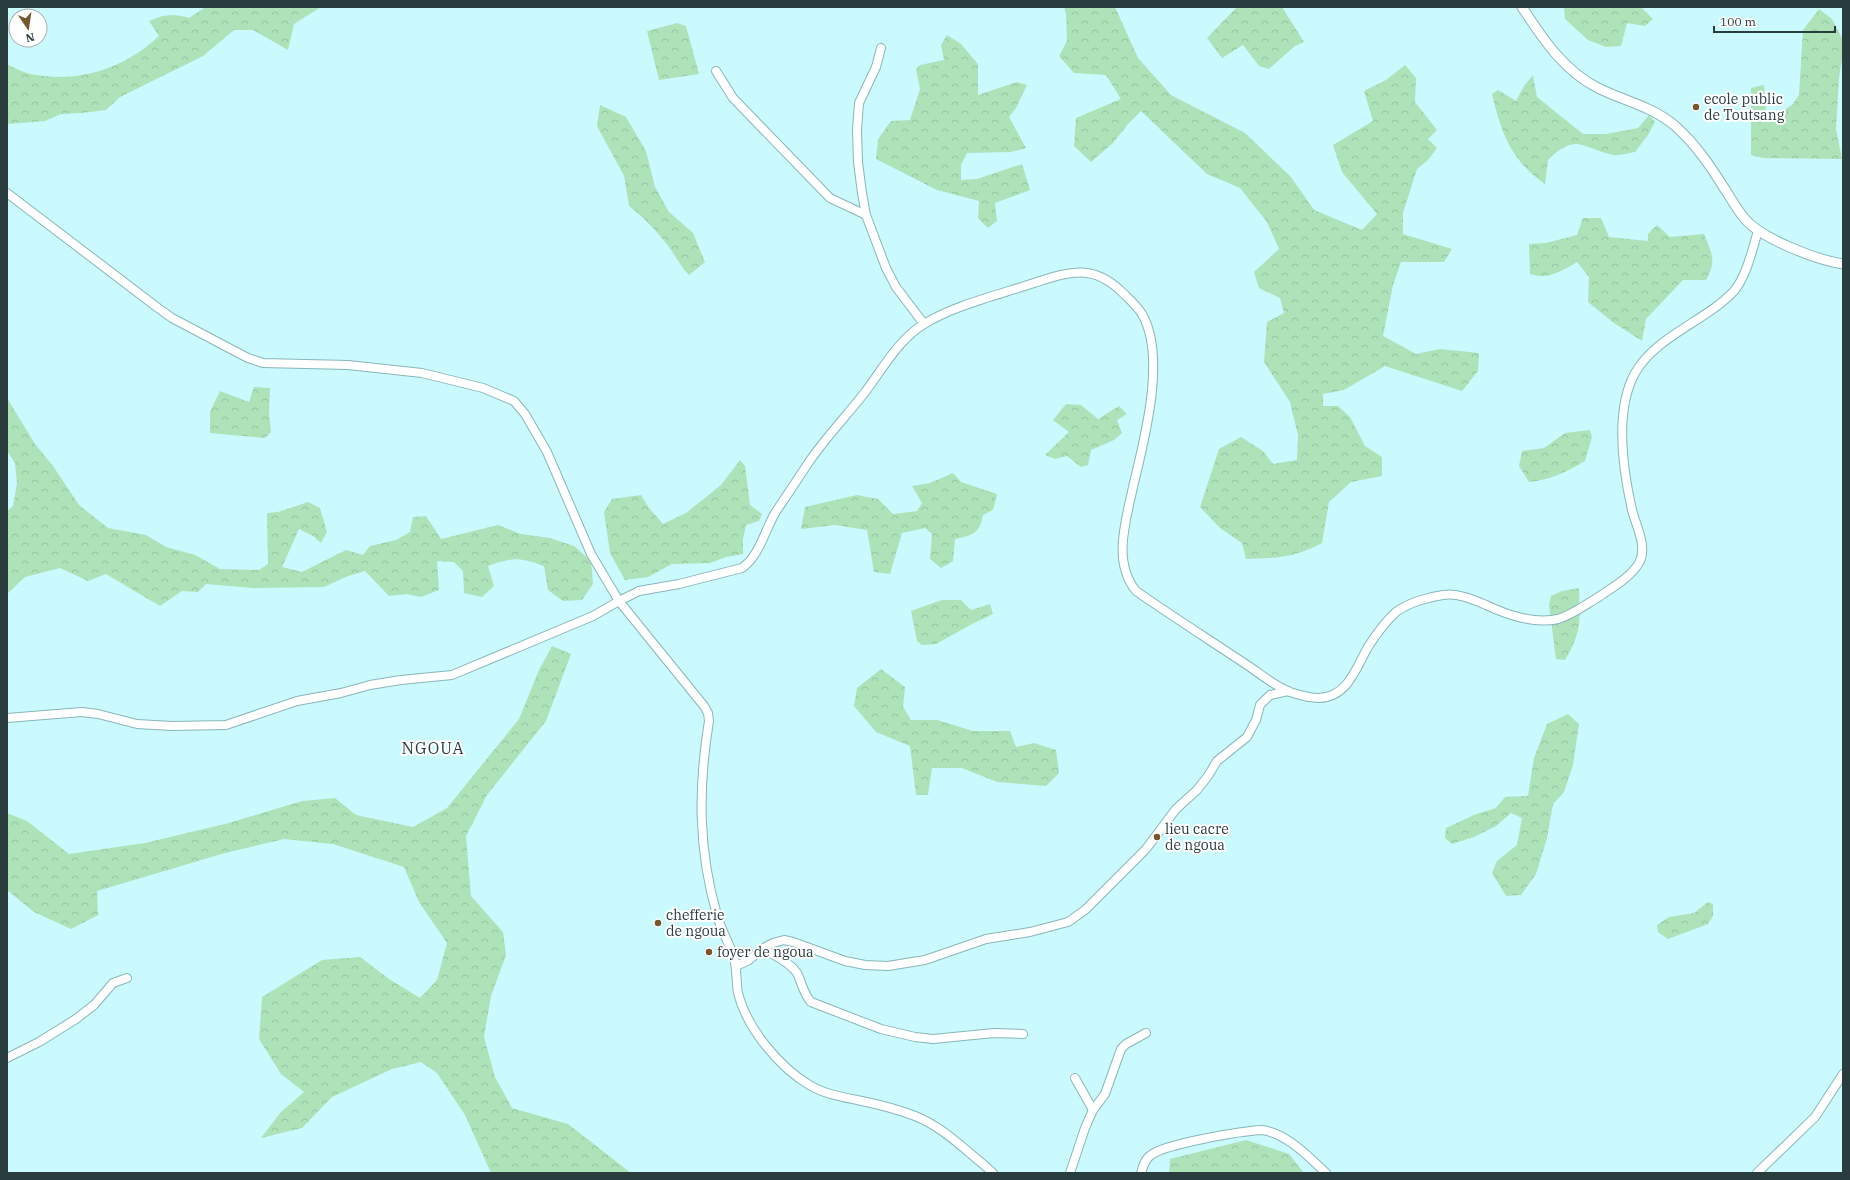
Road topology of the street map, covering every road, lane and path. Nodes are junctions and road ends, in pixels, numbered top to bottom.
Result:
1 (1522, 7) edge
2 (881, 48) dead end
3 (716, 71) dead end
4 (7, 193) edge
5 (866, 215) junction
6 (1758, 231) junction
7 (1843, 264) edge
8 (924, 324) junction
9 (619, 601) junction
10 (1288, 691) junction
11 (7, 718) edge
12 (762, 949) junction
13 (736, 966) junction
14 (127, 978) dead end
15 (1146, 1033) dead end
16 (1023, 1034) dead end
17 (7, 1058) edge
18 (1843, 1074) edge
19 (1075, 1078) dead end
20 (1093, 1110) junction
21 (993, 1173) edge
22 (1070, 1173) edge
23 (1141, 1173) edge
24 (1326, 1173) edge
25 (1757, 1173) edge

1 - 6 street
2 - 5 street
3 - 5 street
4 - 9 street
5 - 8 street
6 - 7 street
6 - 10 street
8 - 9 street
8 - 10 street
9 - 11 street
9 - 13 street
10 - 12 street
12 - 13 street
12 - 16 street
13 - 21 street
14 - 17 street
15 - 20 street
18 - 25 street
19 - 20 street
20 - 22 street
23 - 24 street

